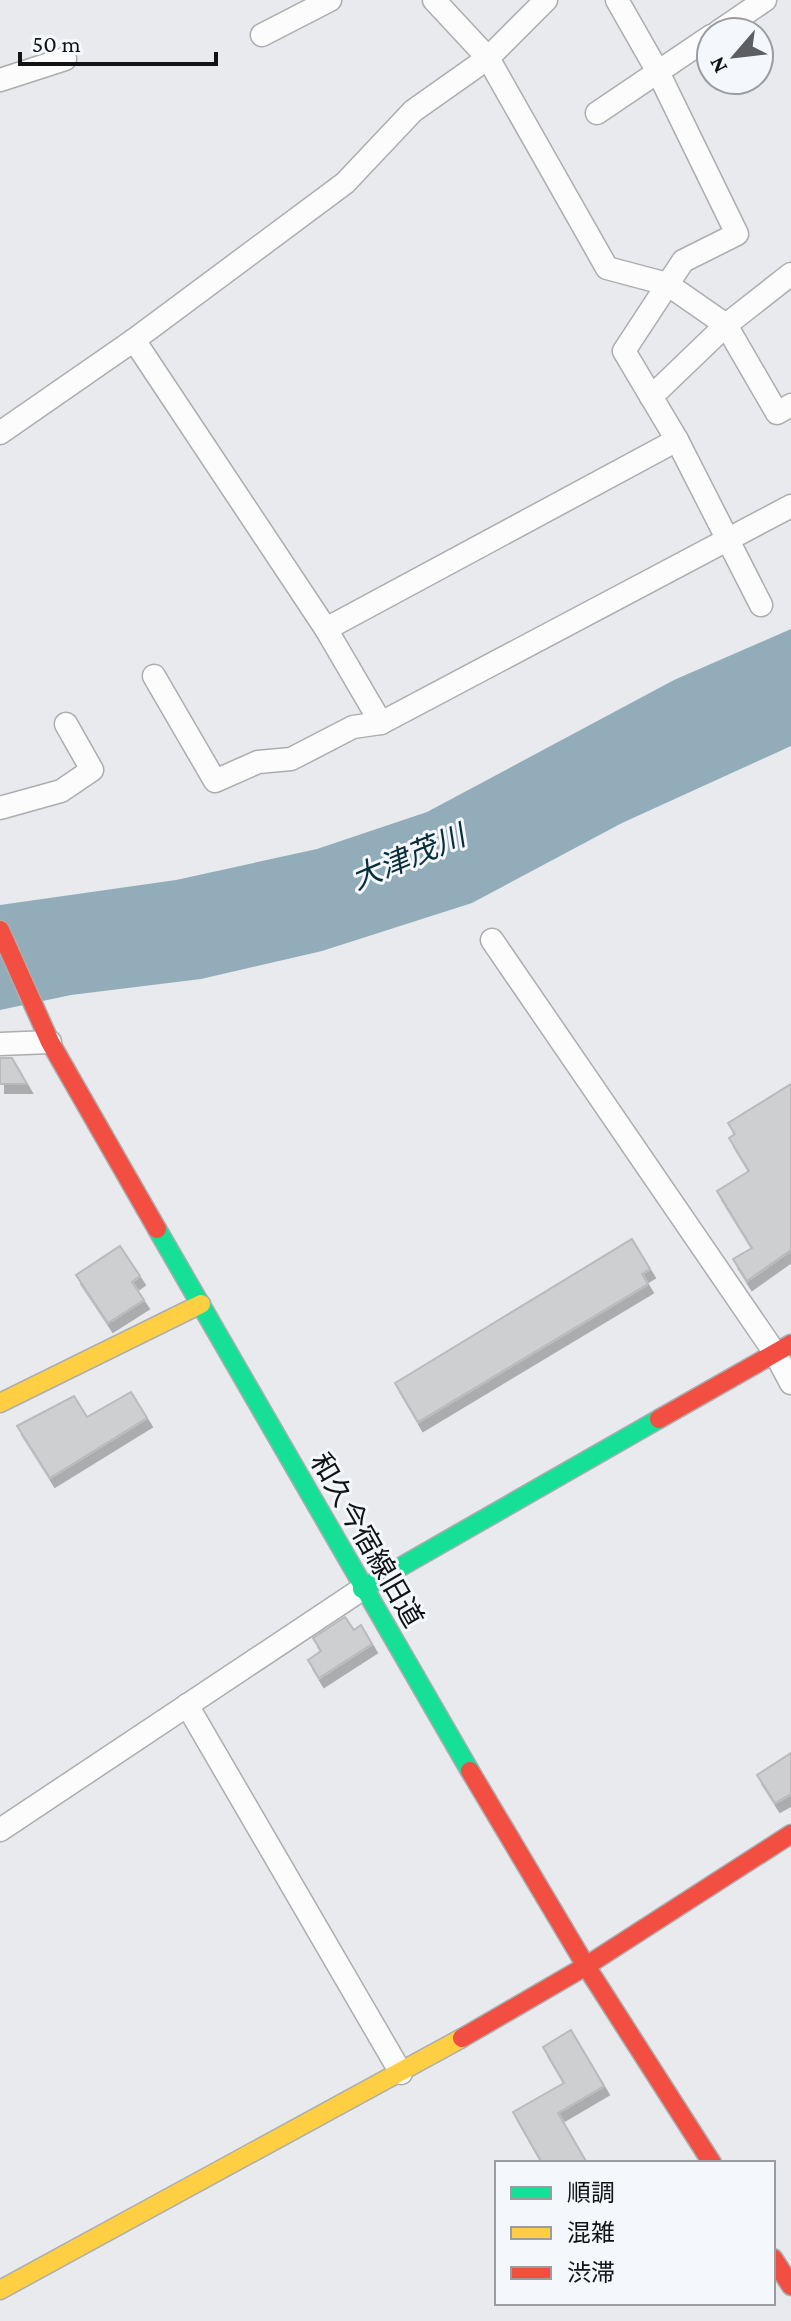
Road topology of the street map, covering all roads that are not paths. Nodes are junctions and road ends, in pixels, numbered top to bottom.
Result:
1 (330, 0) edge
2 (434, 0) edge
3 (546, 0) edge
4 (617, 0) edge
5 (765, 0) edge
6 (742, 16) edge
7 (262, 35) dead end
8 (695, 47) edge
9 (488, 58) junction
10 (65, 59) dead end
11 (658, 72) junction
12 (0, 80) edge
13 (597, 113) dead end
14 (791, 274) edge
15 (667, 284) junction
16 (726, 325) junction
17 (134, 340) junction
18 (651, 397) junction
19 (791, 405) edge
20 (0, 433) edge
21 (677, 440) junction
22 (791, 506) edge
23 (726, 543) junction
24 (761, 605) dead end
25 (326, 629) junction
26 (154, 676) dead end
27 (381, 723) junction
28 (66, 724) dead end
29 (0, 808) edge
30 (0, 930) edge
31 (492, 940) dead end
32 (50, 1042) junction
33 (0, 1044) edge
34 (201, 1304) junction
35 (783, 1348) edge
36 (791, 1383) edge
37 (0, 1403) edge
38 (362, 1589) junction
39 (187, 1705) junction
40 (0, 1830) edge
41 (791, 1834) edge
42 (586, 1966) junction
43 (401, 2073) junction
44 (711, 2161) edge
45 (775, 2261) edge
46 (791, 2286) edge
47 (0, 2290) edge

1 - 7 street
2 - 9 street
3 - 9 street
4 - 11 street
5 - 6 street
8 - 11 street
9 - 15 street
9 - 17 street
10 - 12 street
11 - 13 street
11 - 15 street
14 - 16 street
15 - 16 street
15 - 18 street
16 - 18 street
16 - 19 street
17 - 20 street
17 - 25 street
18 - 21 street
21 - 23 street
21 - 25 street
22 - 23 street
23 - 24 street
23 - 27 street
25 - 27 street
26 - 27 street
28 - 29 street
30 - 32 street, 和久今宿線旧道
31 - 35 street
32 - 33 street
32 - 34 street, 和久今宿線旧道
34 - 37 street
34 - 38 street, 和久今宿線旧道
35 - 36 street
35 - 38 street
38 - 39 street
38 - 42 street, 和久今宿線旧道
39 - 40 street
39 - 43 street
41 - 42 street
42 - 43 street
42 - 44 street, 和久今宿線旧道
43 - 47 street
45 - 46 street

